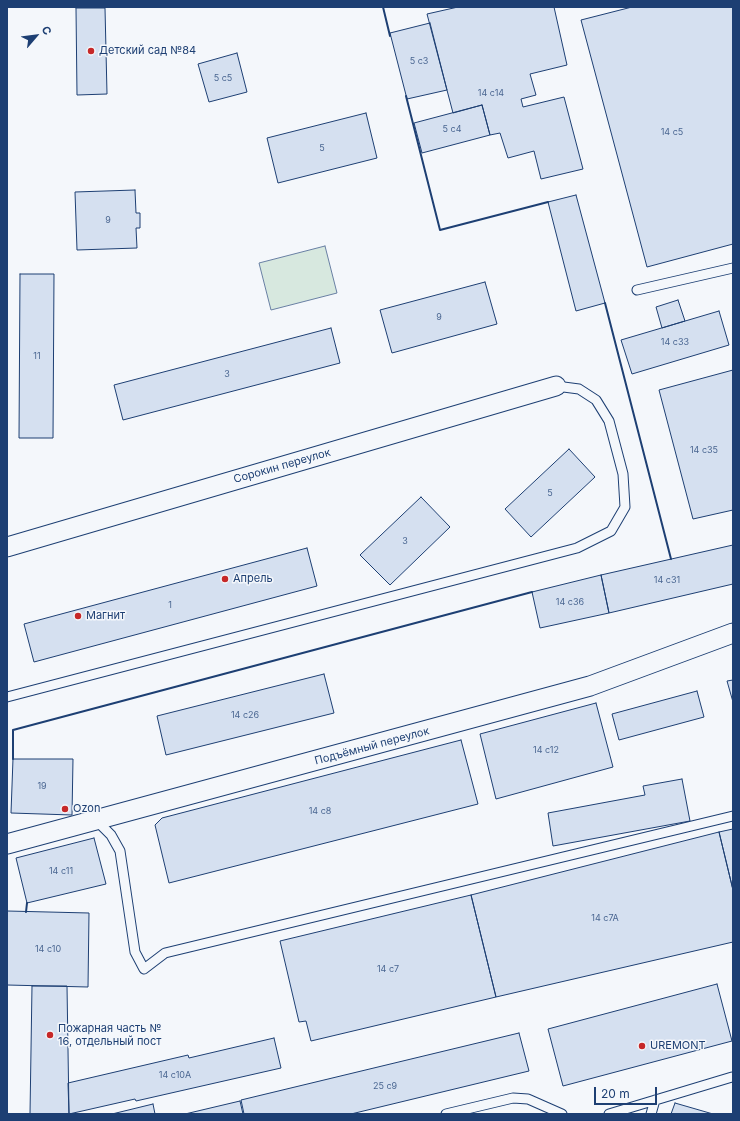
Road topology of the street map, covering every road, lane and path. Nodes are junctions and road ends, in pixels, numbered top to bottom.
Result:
1 (733, 268) edge
2 (637, 290) dead end
3 (556, 386) joint
4 (7, 547) edge
5 (733, 633) edge
6 (7, 696) edge
7 (733, 816) edge
8 (96, 821) junction
9 (7, 844) edge
10 (732, 1078) dead end
11 (655, 1100) junction
12 (446, 1114) edge
13 (562, 1114) edge
14 (609, 1114) edge
15 (651, 1114) edge

1 - 2 lane
3 - 4 street, Сорокин переулок
3 - 6 lane
5 - 8 street, Подъёмный переулок
7 - 8 lane
8 - 9 street, Подъёмный переулок
10 - 11 lane
11 - 14 lane
11 - 15 lane
12 - 13 lane

